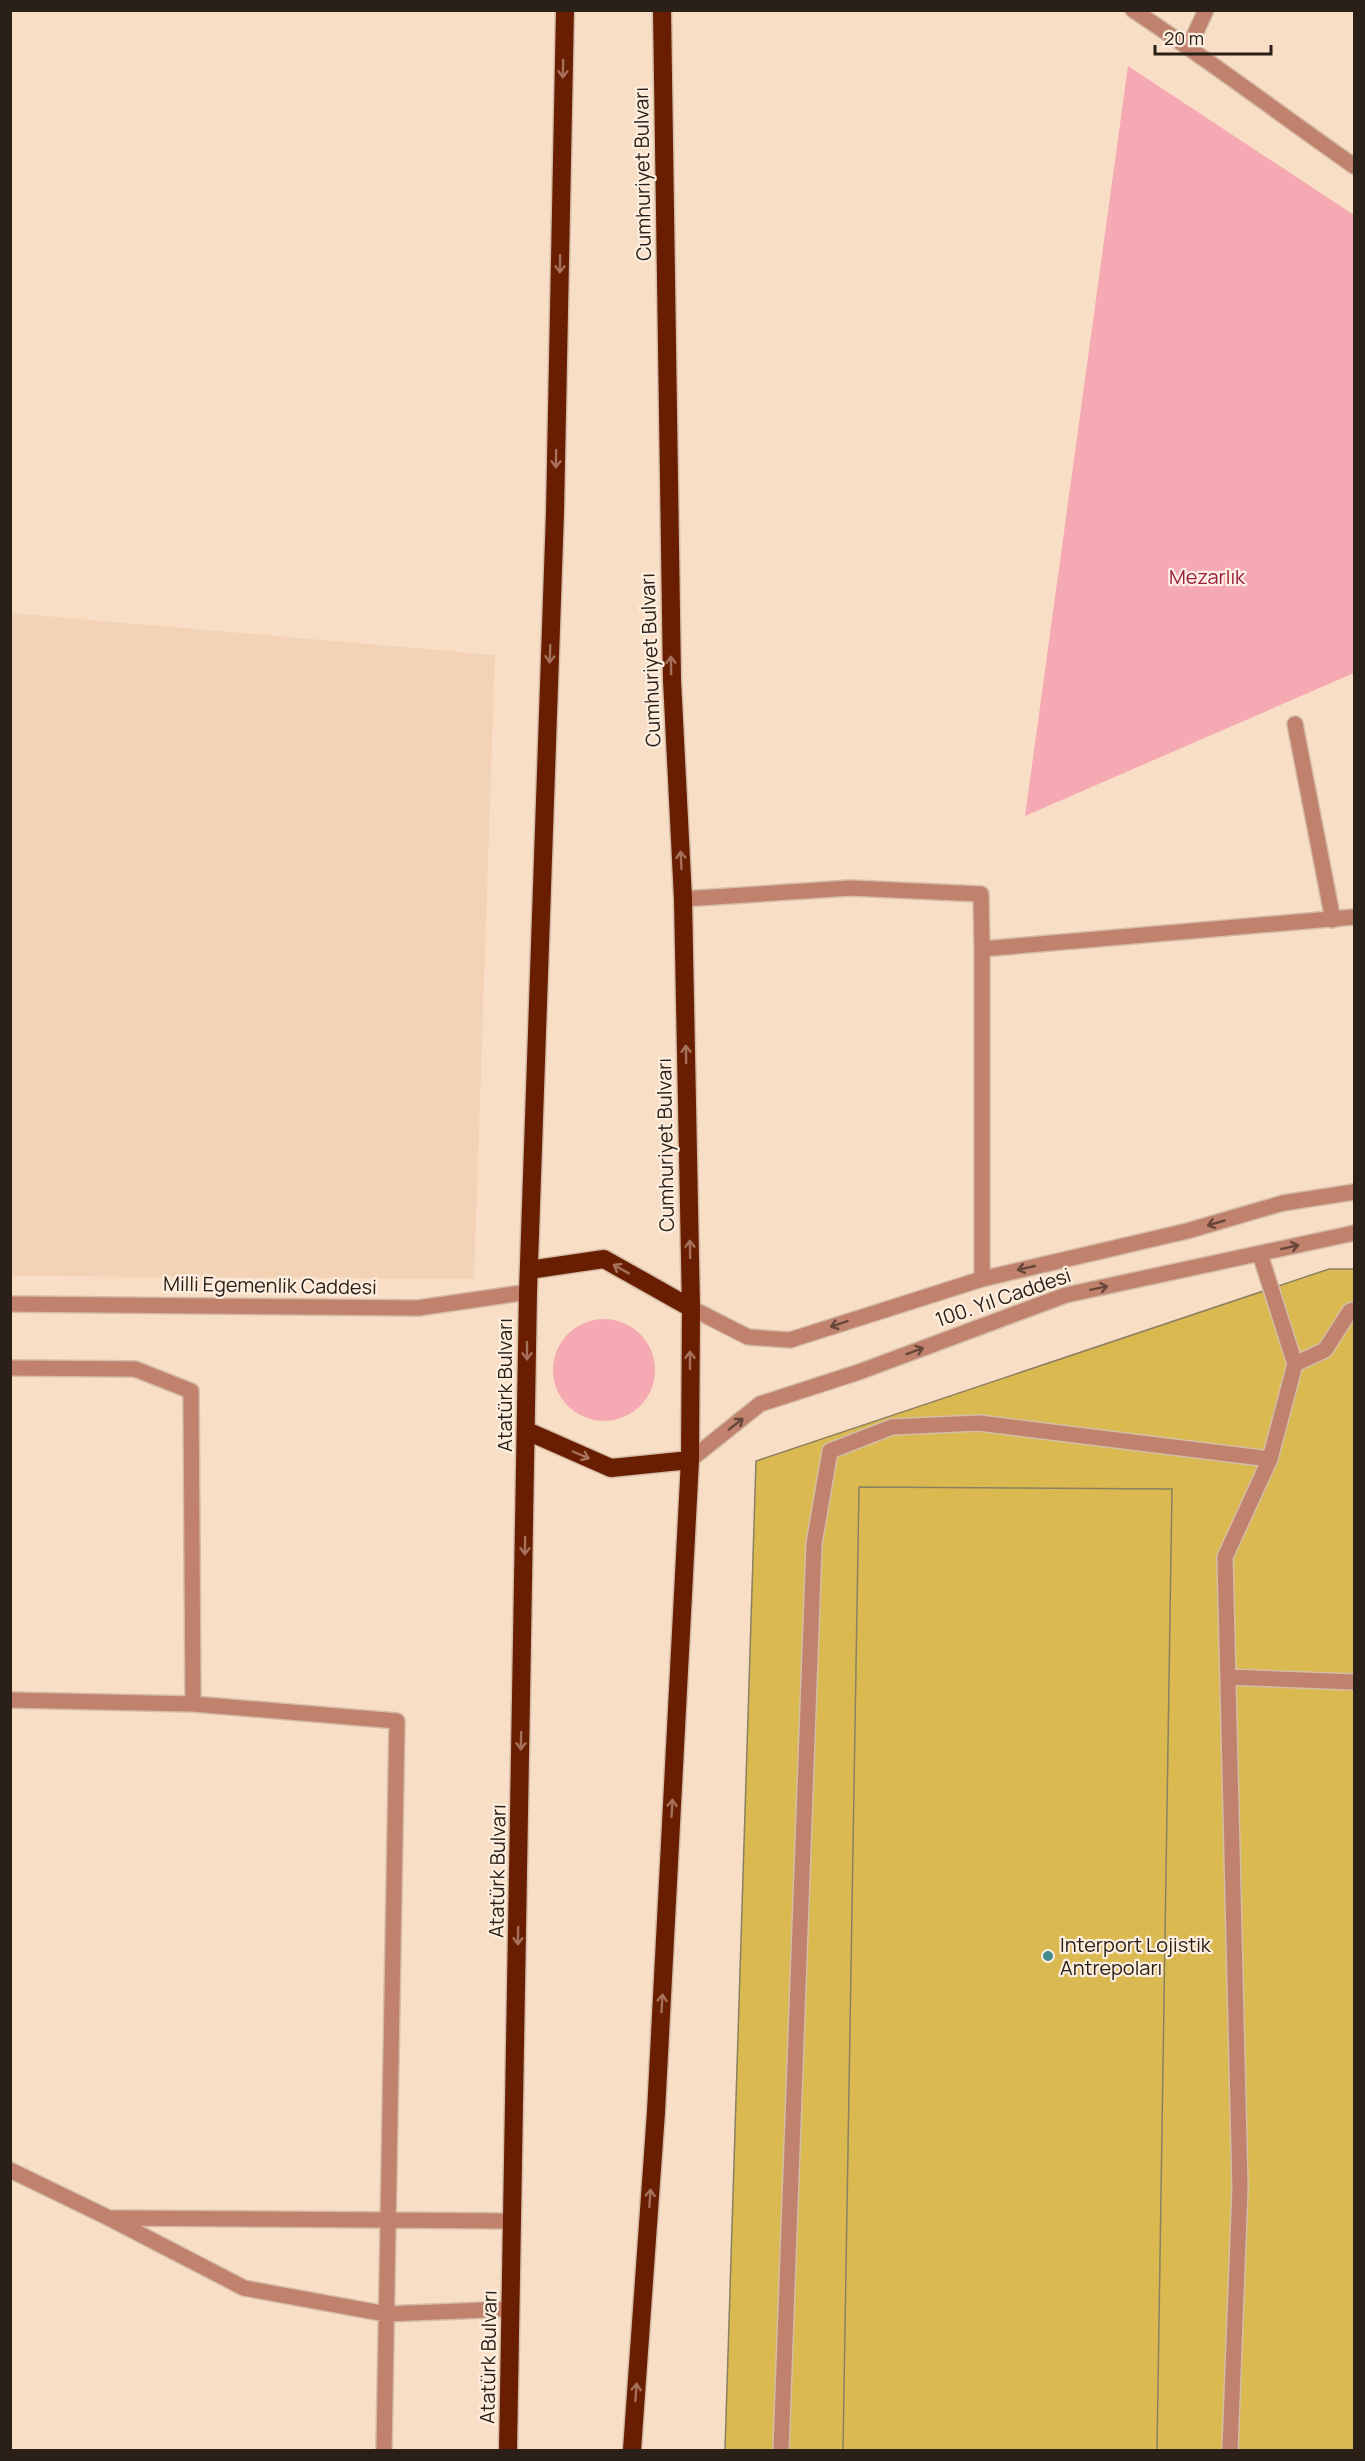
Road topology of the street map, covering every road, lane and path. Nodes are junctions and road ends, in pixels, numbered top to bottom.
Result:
1 (565, 10) edge
2 (662, 10) edge
3 (1134, 10) edge
4 (1206, 10) edge
5 (1189, 47) junction
6 (1354, 166) edge
7 (1295, 724) dead end
8 (683, 899) junction
9 (1354, 917) edge
10 (1332, 920) junction
11 (982, 950) junction
12 (1354, 1192) edge
13 (1354, 1233) edge
14 (1260, 1254) junction
15 (529, 1270) junction
16 (982, 1279) junction
17 (528, 1292) junction
18 (10, 1304) edge
19 (691, 1308) junction
20 (1354, 1310) edge
21 (1295, 1364) junction
22 (10, 1368) edge
23 (527, 1431) junction
24 (1270, 1459) junction
25 (690, 1460) junction
26 (1228, 1677) junction
27 (1354, 1682) edge
28 (10, 1701) edge
29 (192, 1704) junction
30 (10, 2170) edge
31 (109, 2218) junction
32 (389, 2221) junction
33 (513, 2221) junction
34 (511, 2309) junction
35 (387, 2314) junction
36 (384, 2451) edge
37 (508, 2451) edge
38 (632, 2451) edge
39 (781, 2451) edge
40 (1230, 2451) edge

1 -> 15 highway
8 -> 2 highway, Cumhuriyet Bulvarı
3 - 5 street
4 - 5 street
5 - 6 street
7 - 10 street
8 - 11 street
19 -> 8 highway, Cumhuriyet Bulvarı
9 - 10 street
10 - 11 street
11 - 16 street
12 -> 16 street, 100. Yıl Caddesi
14 -> 13 street, 100. Yıl Caddesi
14 - 21 street
25 -> 14 street, 100. Yıl Caddesi
15 - 17 highway
19 -> 15 highway
16 -> 19 street, 100. Yıl Caddesi
17 - 18 street, Milli Egemenlik Caddesi
17 -> 23 highway, Atatürk Bulvarı
25 -> 19 highway
20 - 21 street
21 - 24 street
22 - 29 street
23 -> 25 highway
23 -> 33 highway, Atatürk Bulvarı
24 - 26 street
24 - 39 street
38 -> 25 highway
26 - 27 street
26 - 40 street
28 - 29 street
29 - 32 street
30 - 31 street
31 - 32 street
31 - 35 street
32 - 33 street
32 - 35 street
33 - 34 highway, Atatürk Bulvarı
34 - 35 street
34 - 37 highway, Atatürk Bulvarı
35 - 36 street

